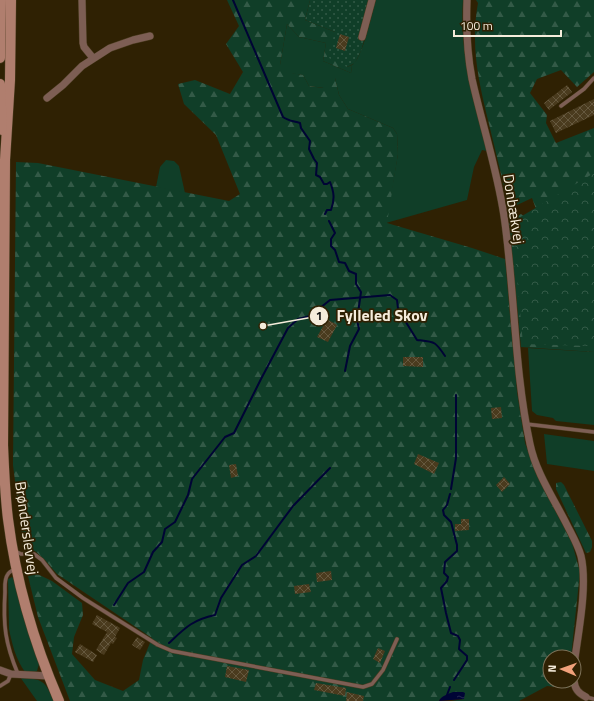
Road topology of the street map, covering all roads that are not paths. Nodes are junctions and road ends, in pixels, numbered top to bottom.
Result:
1 (1, 0) edge
2 (11, 0) edge
3 (82, 0) edge
4 (372, 0) edge
5 (466, 0) edge
6 (150, 36) dead end
7 (362, 37) dead end
8 (0, 58) edge
9 (93, 58) junction
10 (594, 78) edge
11 (0, 84) edge
12 (47, 98) dead end
13 (561, 106) dead end
14 (5, 160) junction
15 (2, 338) edge
16 (526, 424) junction
17 (594, 432) edge
18 (13, 550) junction
19 (16, 568) junction
20 (397, 639) dead end
21 (576, 649) edge
22 (0, 670) edge
23 (11, 674) junction
24 (18, 675) junction
25 (49, 676) junction
26 (0, 686) edge
27 (576, 689) edge
28 (586, 697) joint
29 (594, 698) edge
30 (59, 701) edge

1 - 8 main road
2 - 14 main road, Brønderslevvej
3 - 9 street
4 - 7 street
5 - 16 street, Donbækvej
6 - 9 street
9 - 12 street
10 - 13 lane
11 - 14 main road, Brønderslevvej
14 - 15 main road, Brønderslevvej
15 - 18 main road, Brønderslevvej
16 - 17 lane
16 - 21 street, Donbækvej
18 - 19 main road, Brønderslevvej
18 - 20 lane
19 - 24 lane
19 - 25 main road, Brønderslevvej
22 - 23 street
23 - 24 street
23 - 26 lane
24 - 25 street
25 - 30 main road, Brønderslevvej
27 - 28 street
28 - 29 lane

